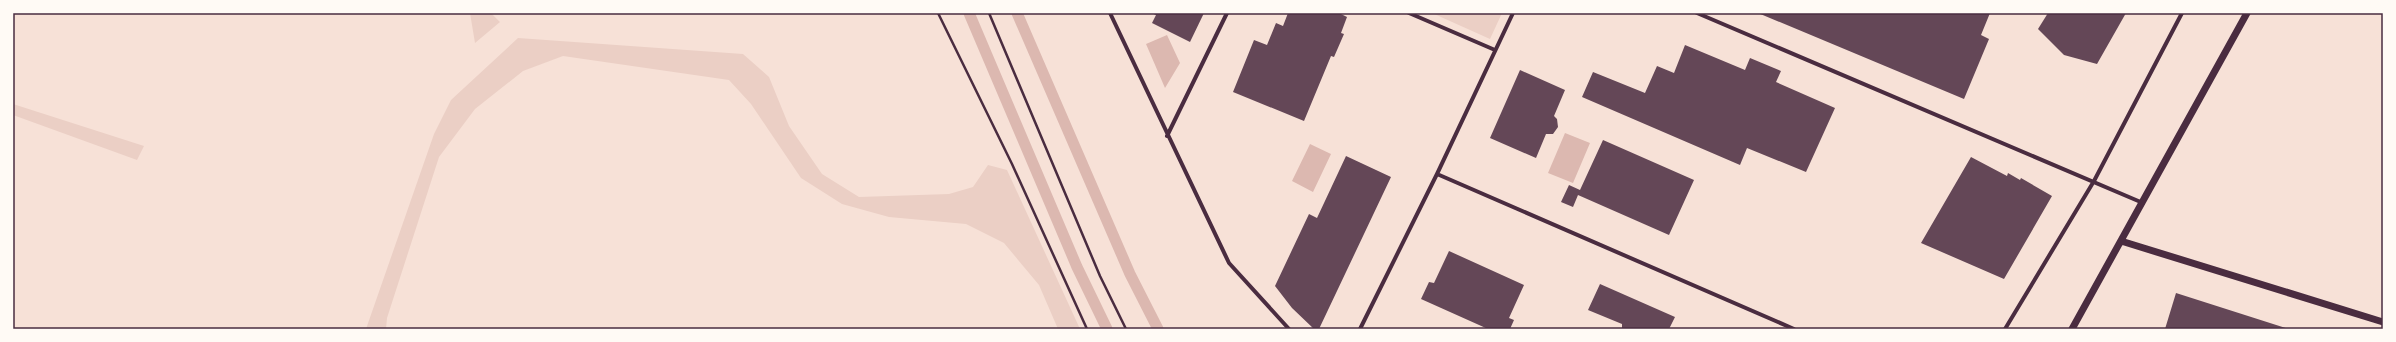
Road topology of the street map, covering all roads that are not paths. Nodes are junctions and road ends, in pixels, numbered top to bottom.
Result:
1 (1110, 13) edge
2 (1227, 13) edge
3 (1410, 13) edge
4 (1513, 13) edge
5 (1697, 13) edge
6 (2182, 13) edge
7 (2247, 13) edge
8 (1495, 50) junction
9 (1167, 136) junction
10 (1437, 174) junction
11 (2094, 181) junction
12 (2143, 203) junction
13 (2121, 241) junction
14 (2383, 322) edge
15 (1289, 329) edge
16 (1360, 329) edge
17 (1794, 329) edge
18 (2005, 329) edge
19 (2072, 329) edge

1 - 9 street
2 - 9 street
3 - 8 street
4 - 8 street
5 - 11 street
6 - 11 street
7 - 12 street
8 - 10 street
9 - 15 street
10 - 16 street
10 - 17 street
11 - 12 street
11 - 18 street
12 - 13 street
13 - 14 street
13 - 19 street

